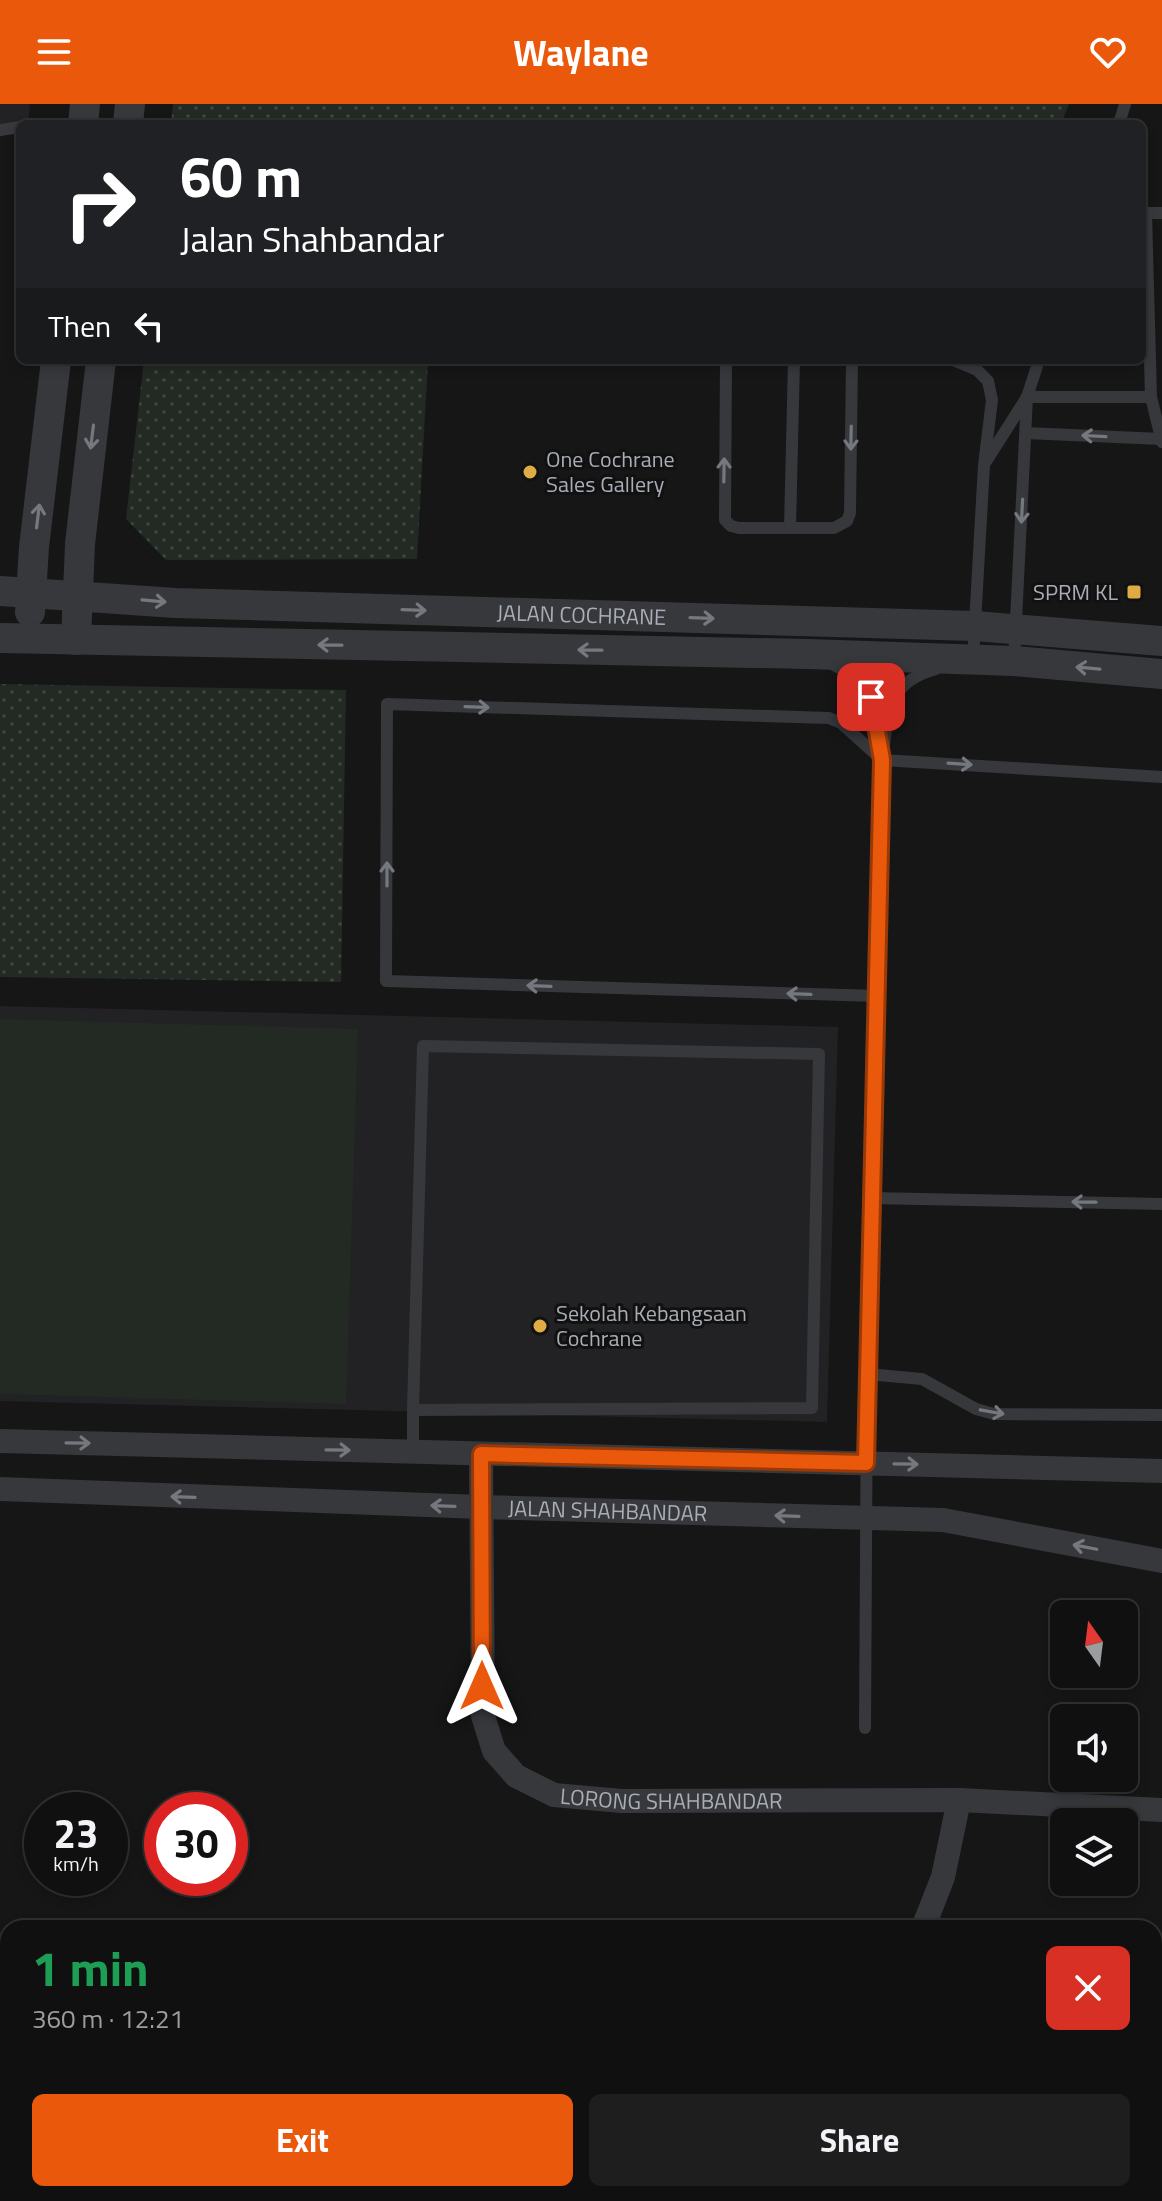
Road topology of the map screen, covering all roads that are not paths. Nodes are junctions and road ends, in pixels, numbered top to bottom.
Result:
1 (1162, 213) edge
2 (56, 364) edge
3 (101, 364) edge
4 (726, 364) edge
5 (794, 364) edge
6 (852, 364) edge
7 (963, 364) edge
8 (1038, 364) edge
9 (1027, 397) junction
10 (1151, 397) junction
11 (1026, 433) junction
12 (1162, 441) edge
13 (984, 465) junction
14 (790, 528) junction
15 (0, 591) edge
16 (31, 593) junction
17 (77, 596) junction
18 (975, 626) junction
19 (1016, 628) junction
20 (15, 638) edge
21 (76, 640) junction
22 (1162, 641) edge
23 (808, 654) junction
24 (974, 659) junction
25 (1014, 661) junction
26 (1162, 674) edge
27 (882, 760) junction
28 (1162, 777) edge
29 (877, 996) junction
30 (871, 1198) junction
31 (1162, 1204) edge
32 (867, 1374) junction
33 (413, 1410) junction
34 (1162, 1415) edge
35 (0, 1441) edge
36 (413, 1452) junction
37 (481, 1454) junction
38 (866, 1463) junction
39 (1162, 1471) edge
40 (0, 1489) edge
41 (481, 1507) junction
42 (865, 1518) junction
43 (1162, 1561) edge
44 (865, 1728) dead end
45 (959, 1800) junction
46 (1162, 1810) edge
47 (926, 1920) edge

1 - 10 lane
16 -> 2 street
3 -> 17 street
14 -> 4 lane
5 - 14 lane
6 -> 14 lane
7 - 13 lane
8 - 9 lane
9 - 10 lane
9 - 11 lane
9 - 13 lane
10 - 12 lane
12 -> 11 lane
11 -> 19 lane
13 - 18 lane
15 - 16 street, JALAN COCHRANE
16 - 17 street, JALAN COCHRANE
16 - 20 street
17 -> 18 street, JALAN COCHRANE
17 - 21 street
18 - 19 street, JALAN COCHRANE
18 - 24 lane
19 - 22 street, JALAN COCHRANE
19 - 25 lane
20 - 21 street, JALAN COCHRANE
23 -> 21 street, JALAN COCHRANE
23 - 24 street, JALAN COCHRANE
23 - 27 lane
24 - 25 street, JALAN COCHRANE
24 - 27 lane
26 -> 25 street, JALAN COCHRANE
27 -> 28 lane
27 - 29 lane
29 -> 27 lane
29 - 30 lane
31 -> 30 lane
30 - 32 lane
32 -> 34 lane
32 - 38 lane
33 - 33 lane
33 - 36 lane
35 -> 36 street
36 - 37 street
37 - 38 street
37 - 41 street, LORONG SHAHBANDAR
38 -> 39 street
38 - 42 lane
41 -> 40 street, JALAN SHAHBANDAR
42 -> 41 street, JALAN SHAHBANDAR
41 - 45 street, LORONG SHAHBANDAR
43 -> 42 street, JALAN SHAHBANDAR
42 - 44 lane
45 - 46 street, LORONG SHAHBANDAR
45 - 47 street

